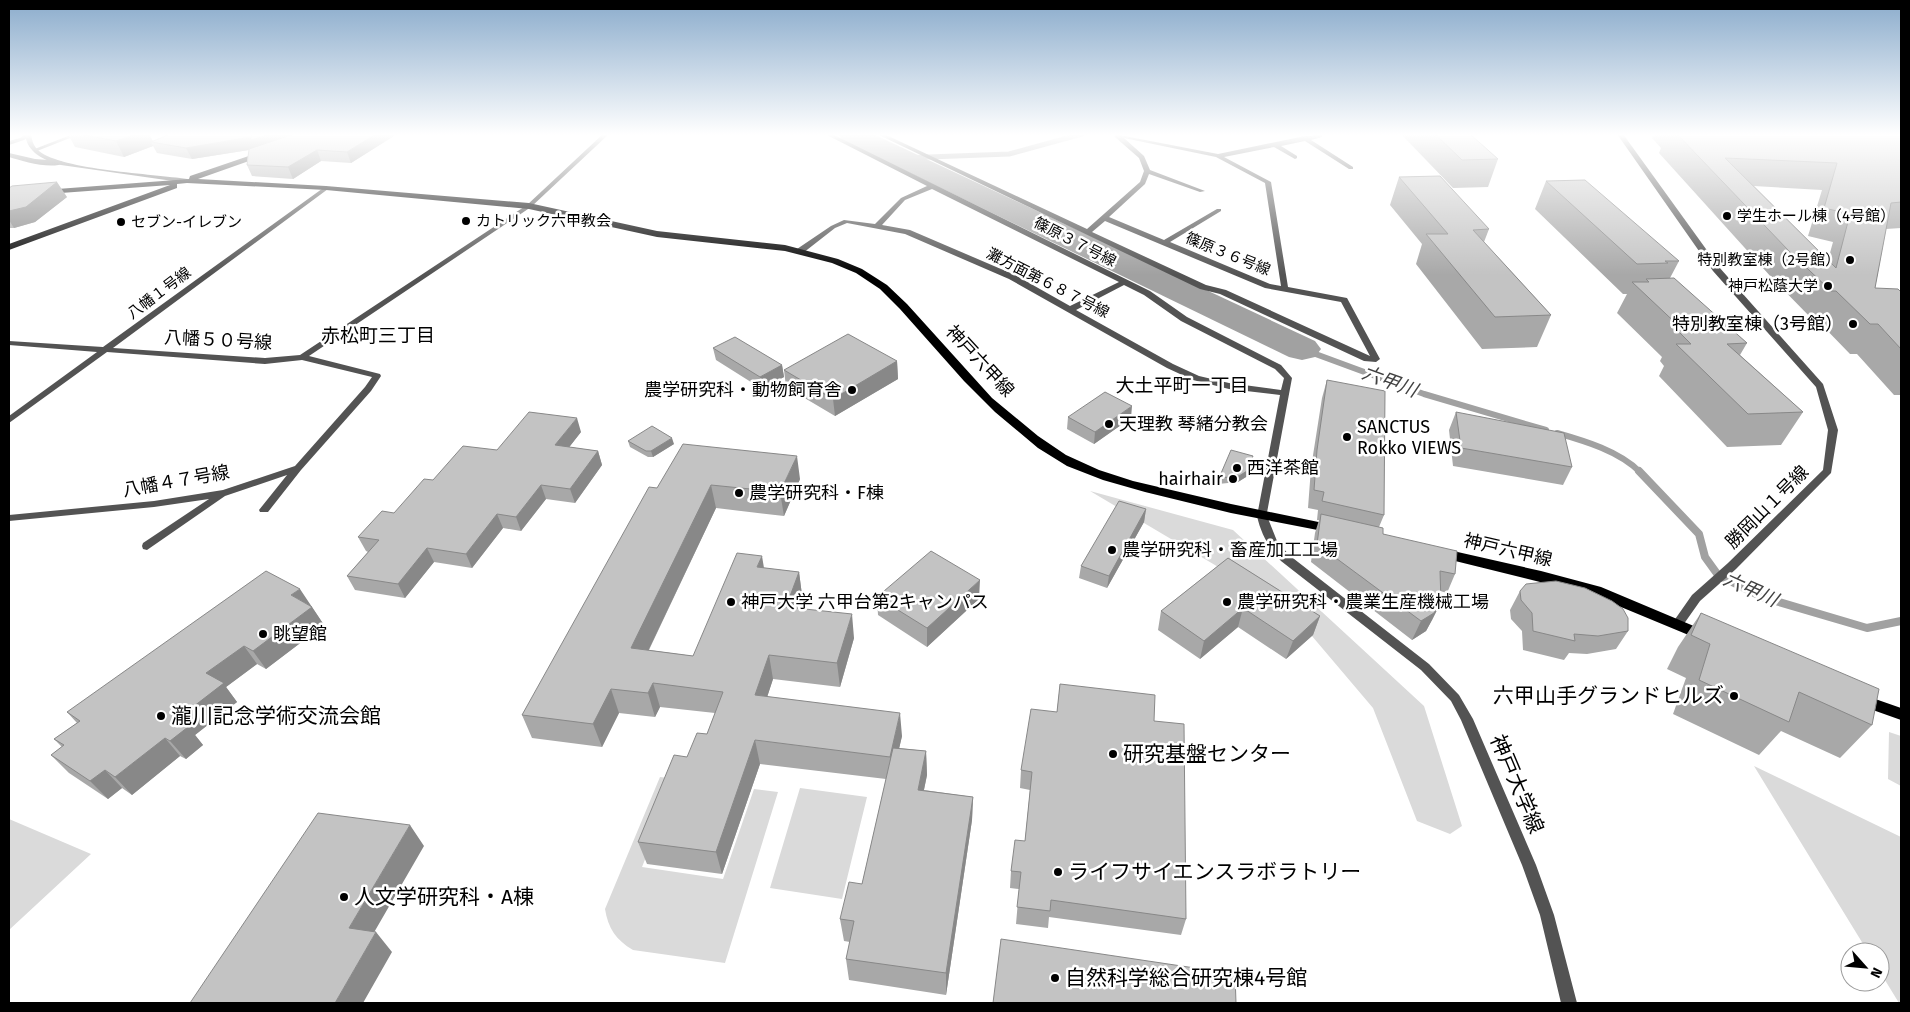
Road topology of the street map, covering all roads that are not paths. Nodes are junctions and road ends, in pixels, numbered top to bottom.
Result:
1 (173, 181) edge
2 (184, 181) edge
3 (208, 181) edge
4 (555, 181) edge
5 (923, 181) edge
6 (980, 181) edge
7 (1144, 181) edge
8 (1175, 181) edge
9 (1267, 181) edge
10 (1654, 181) edge
11 (933, 186) junction
12 (326, 188) junction
13 (1202, 191) dead end
14 (38, 193) edge
15 (529, 206) junction
16 (1219, 210) dead end
17 (1105, 218) junction
18 (877, 226) junction
19 (1088, 232) junction
20 (1164, 243) junction
21 (9, 247) edge
22 (800, 251) junction
23 (1124, 282) junction
24 (1285, 290) junction
25 (1072, 309) junction
26 (9, 343) edge
27 (106, 350) junction
28 (302, 357) junction
29 (1285, 393) junction
30 (9, 420) edge
31 (298, 468) junction
32 (224, 493) junction
33 (264, 510) dead end
34 (1262, 516) junction
35 (9, 518) edge
36 (1342, 531) edge
37 (147, 546) dead end
38 (1424, 550) edge
39 (1678, 625) junction
40 (1720, 644) edge
41 (1848, 695) edge
42 (1901, 714) edge
43 (1569, 1003) edge

1 - 14 main road, 神戸六甲線
2 - 21 main road
3 - 12 main road, 神戸六甲線
4 - 15 street, 八幡５０号線
5 - 11 street, 篠原３７号線
6 - 19 street
7 - 17 street
8 - 13 street
9 - 24 street
10 - 39 street, 勝岡山１号線
11 - 18 street
11 - 23 street, 篠原３７号線
12 - 15 main road, 神戸六甲線
12 - 27 street, 八幡１号線
15 - 22 main road, 神戸六甲線
15 - 28 street, 八幡５０号線
16 - 20 street
17 - 19 street
17 - 20 street, 篠原３６号線
18 - 22 street, 灘方面第６８７号線
18 - 25 street, 灘方面第６８７号線
19 - 24 street, 篠原３６号線
20 - 24 street, 篠原３６号線
22 - 34 main road, 神戸六甲線
23 - 25 street
23 - 29 street, 篠原３７号線
25 - 29 street, 灘方面第６８７号線
26 - 27 street, 八幡５０号線
27 - 28 street, 八幡５０号線
27 - 30 street, 八幡１号線
28 - 31 street, 八幡４７号線
29 - 34 street
31 - 32 street, 八幡４７号線
31 - 33 street
32 - 35 street, 八幡４７号線
32 - 37 street
34 - 36 main road, 神戸六甲線
34 - 43 street, 神戸大学線
38 - 39 main road, 神戸六甲線
39 - 40 main road, 神戸六甲線
41 - 42 main road

